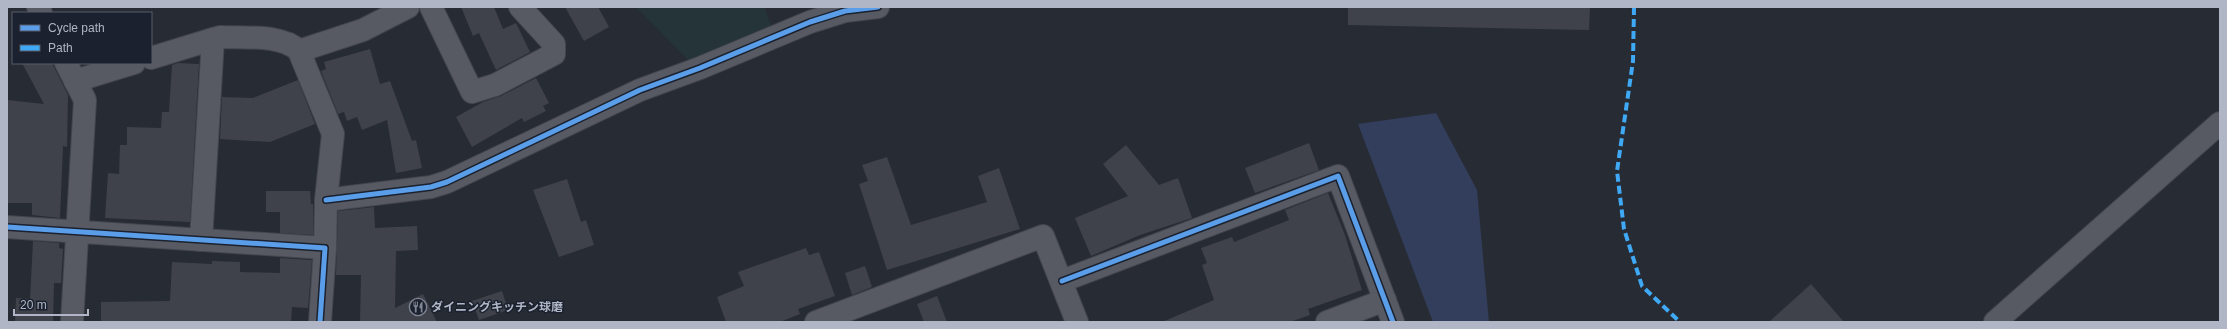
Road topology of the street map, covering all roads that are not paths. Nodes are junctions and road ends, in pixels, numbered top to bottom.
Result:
1 (408, 7) edge
2 (431, 7) edge
3 (520, 7) edge
4 (878, 7) edge
5 (213, 39) junction
6 (300, 51) junction
7 (152, 58) edge
8 (127, 64) edge
9 (71, 72) edge
10 (2220, 123) edge
11 (326, 200) junction
12 (7, 227) edge
13 (78, 232) junction
14 (201, 240) junction
15 (325, 248) junction
16 (1062, 281) junction
17 (1385, 300) junction
18 (72, 322) edge
19 (320, 322) edge
20 (816, 322) edge
21 (1077, 322) edge
22 (1327, 322) edge
23 (1393, 322) edge
24 (1996, 322) edge

1 - 6 street
2 - 3 street
4 - 11 street
5 - 6 street
5 - 7 street
5 - 14 street
6 - 11 street
8 - 9 street
9 - 13 street
10 - 24 street
11 - 15 street
12 - 13 street
13 - 14 street
13 - 18 street
14 - 15 street
15 - 19 street
16 - 17 street
16 - 20 street
16 - 21 street
17 - 22 street
17 - 23 street

